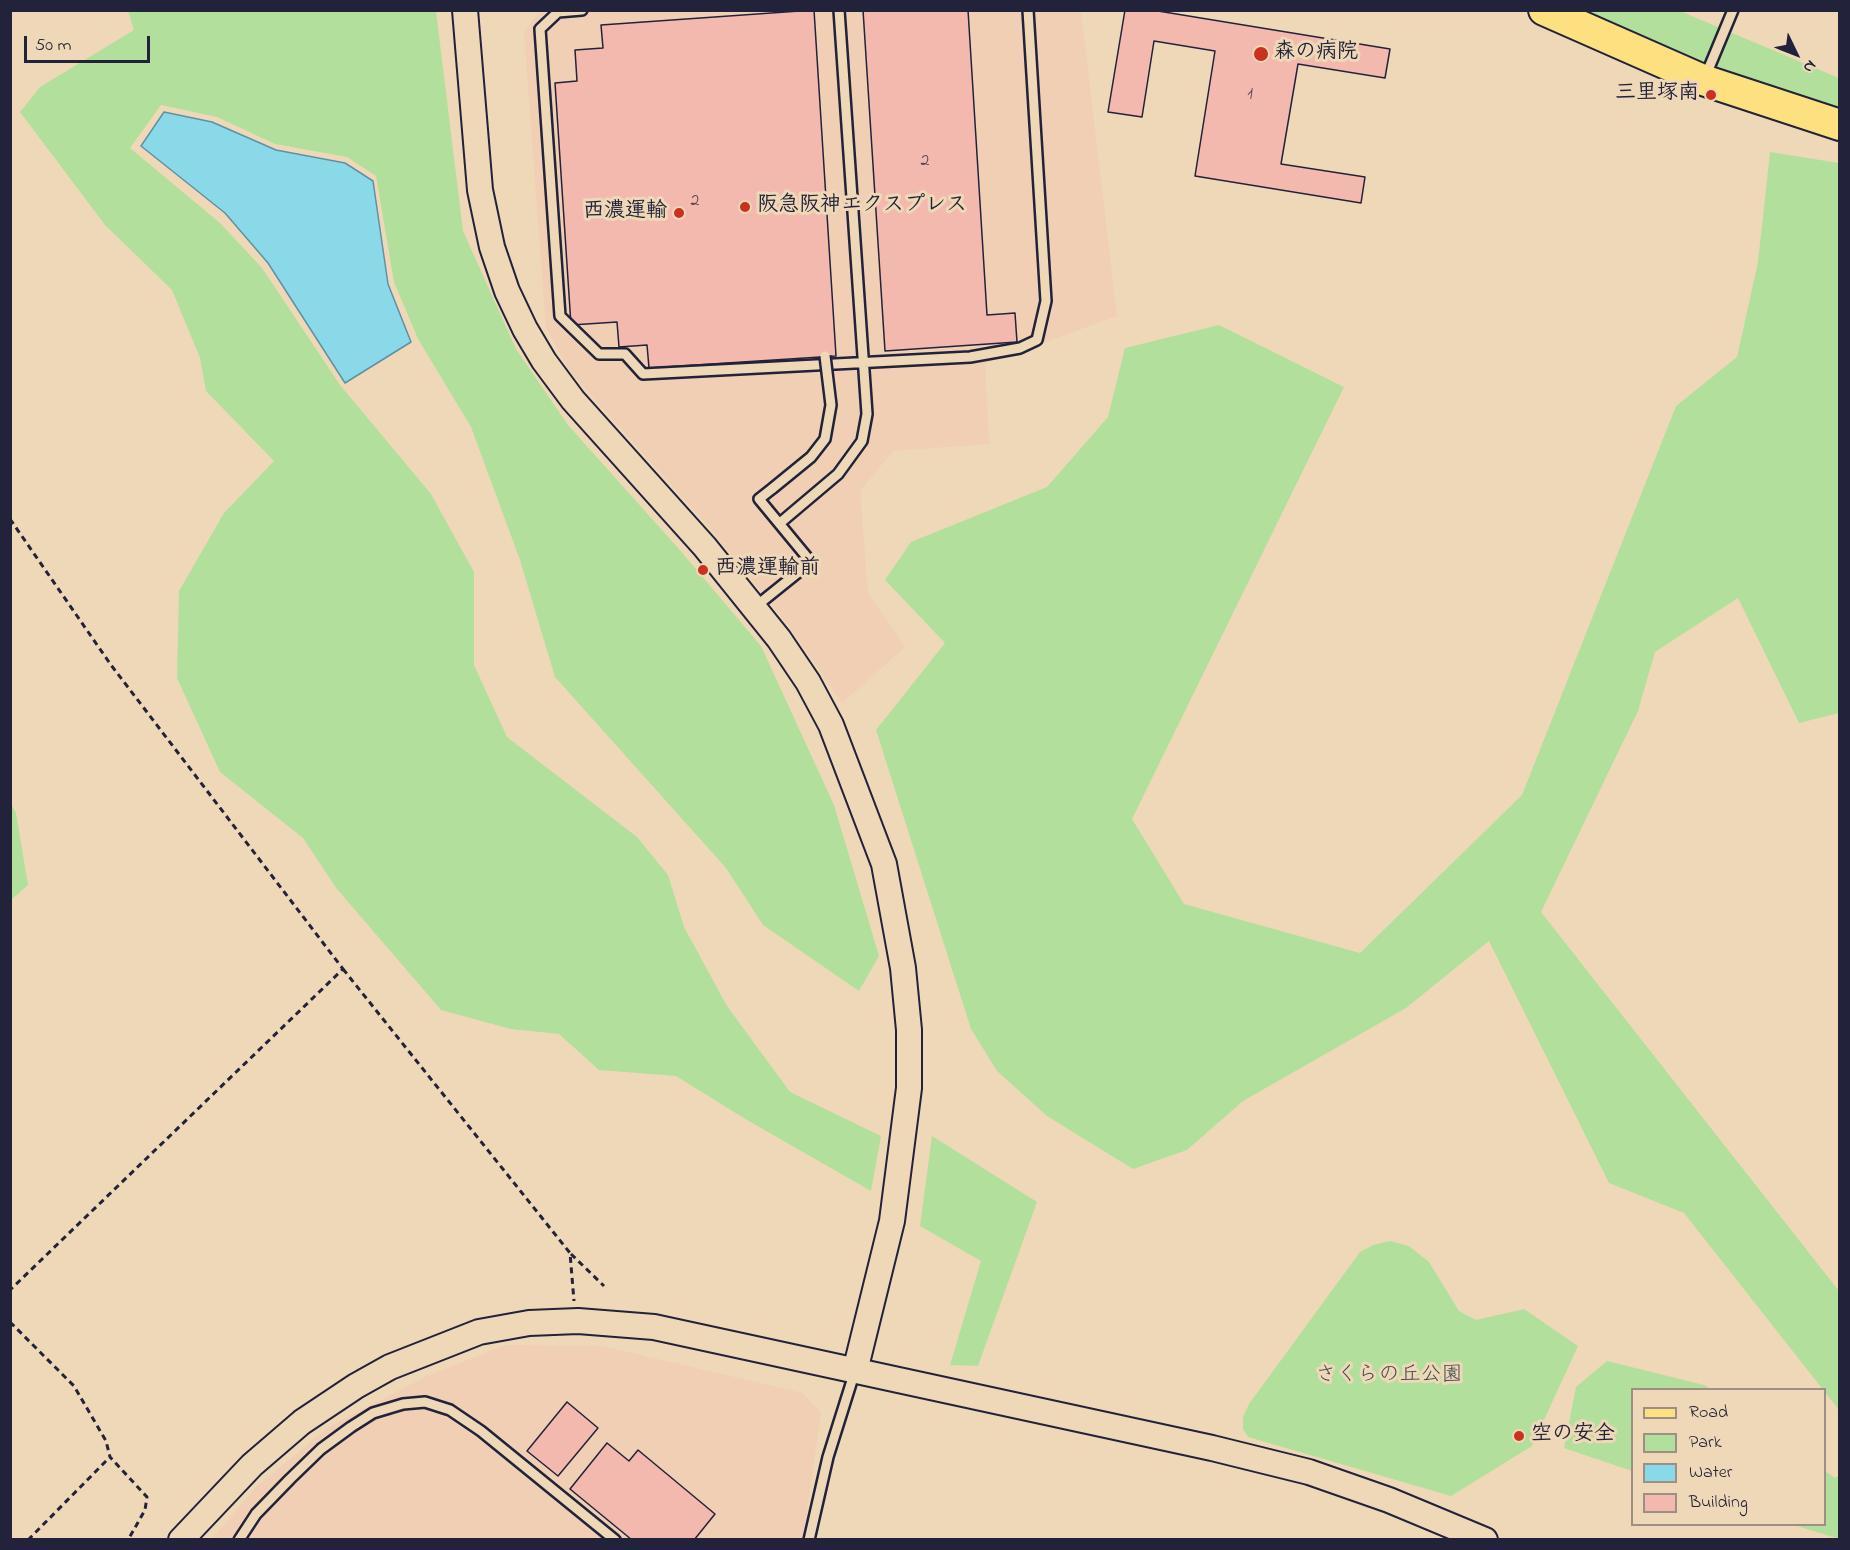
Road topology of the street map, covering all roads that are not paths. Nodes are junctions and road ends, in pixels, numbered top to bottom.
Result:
1 (465, 10) edge
2 (582, 10) edge
3 (839, 10) edge
4 (1028, 10) edge
5 (1544, 10) edge
6 (1732, 10) edge
7 (1704, 80) junction
8 (1839, 125) edge
9 (825, 356) dead end
10 (865, 364) junction
11 (780, 523) junction
12 (755, 608) junction
13 (855, 1371) junction
14 (182, 1539) edge
15 (239, 1539) edge
16 (615, 1539) edge
17 (809, 1539) edge
18 (1485, 1539) edge

1 - 12 street
2 - 10 lane
3 - 10 lane
4 - 10 lane
5 - 7 main road
6 - 7 lane
7 - 8 main road
9 - 11 lane, bridge
10 - 11 lane
11 - 12 lane
12 - 13 street
13 - 14 street
13 - 17 lane
13 - 18 street
15 - 16 lane

